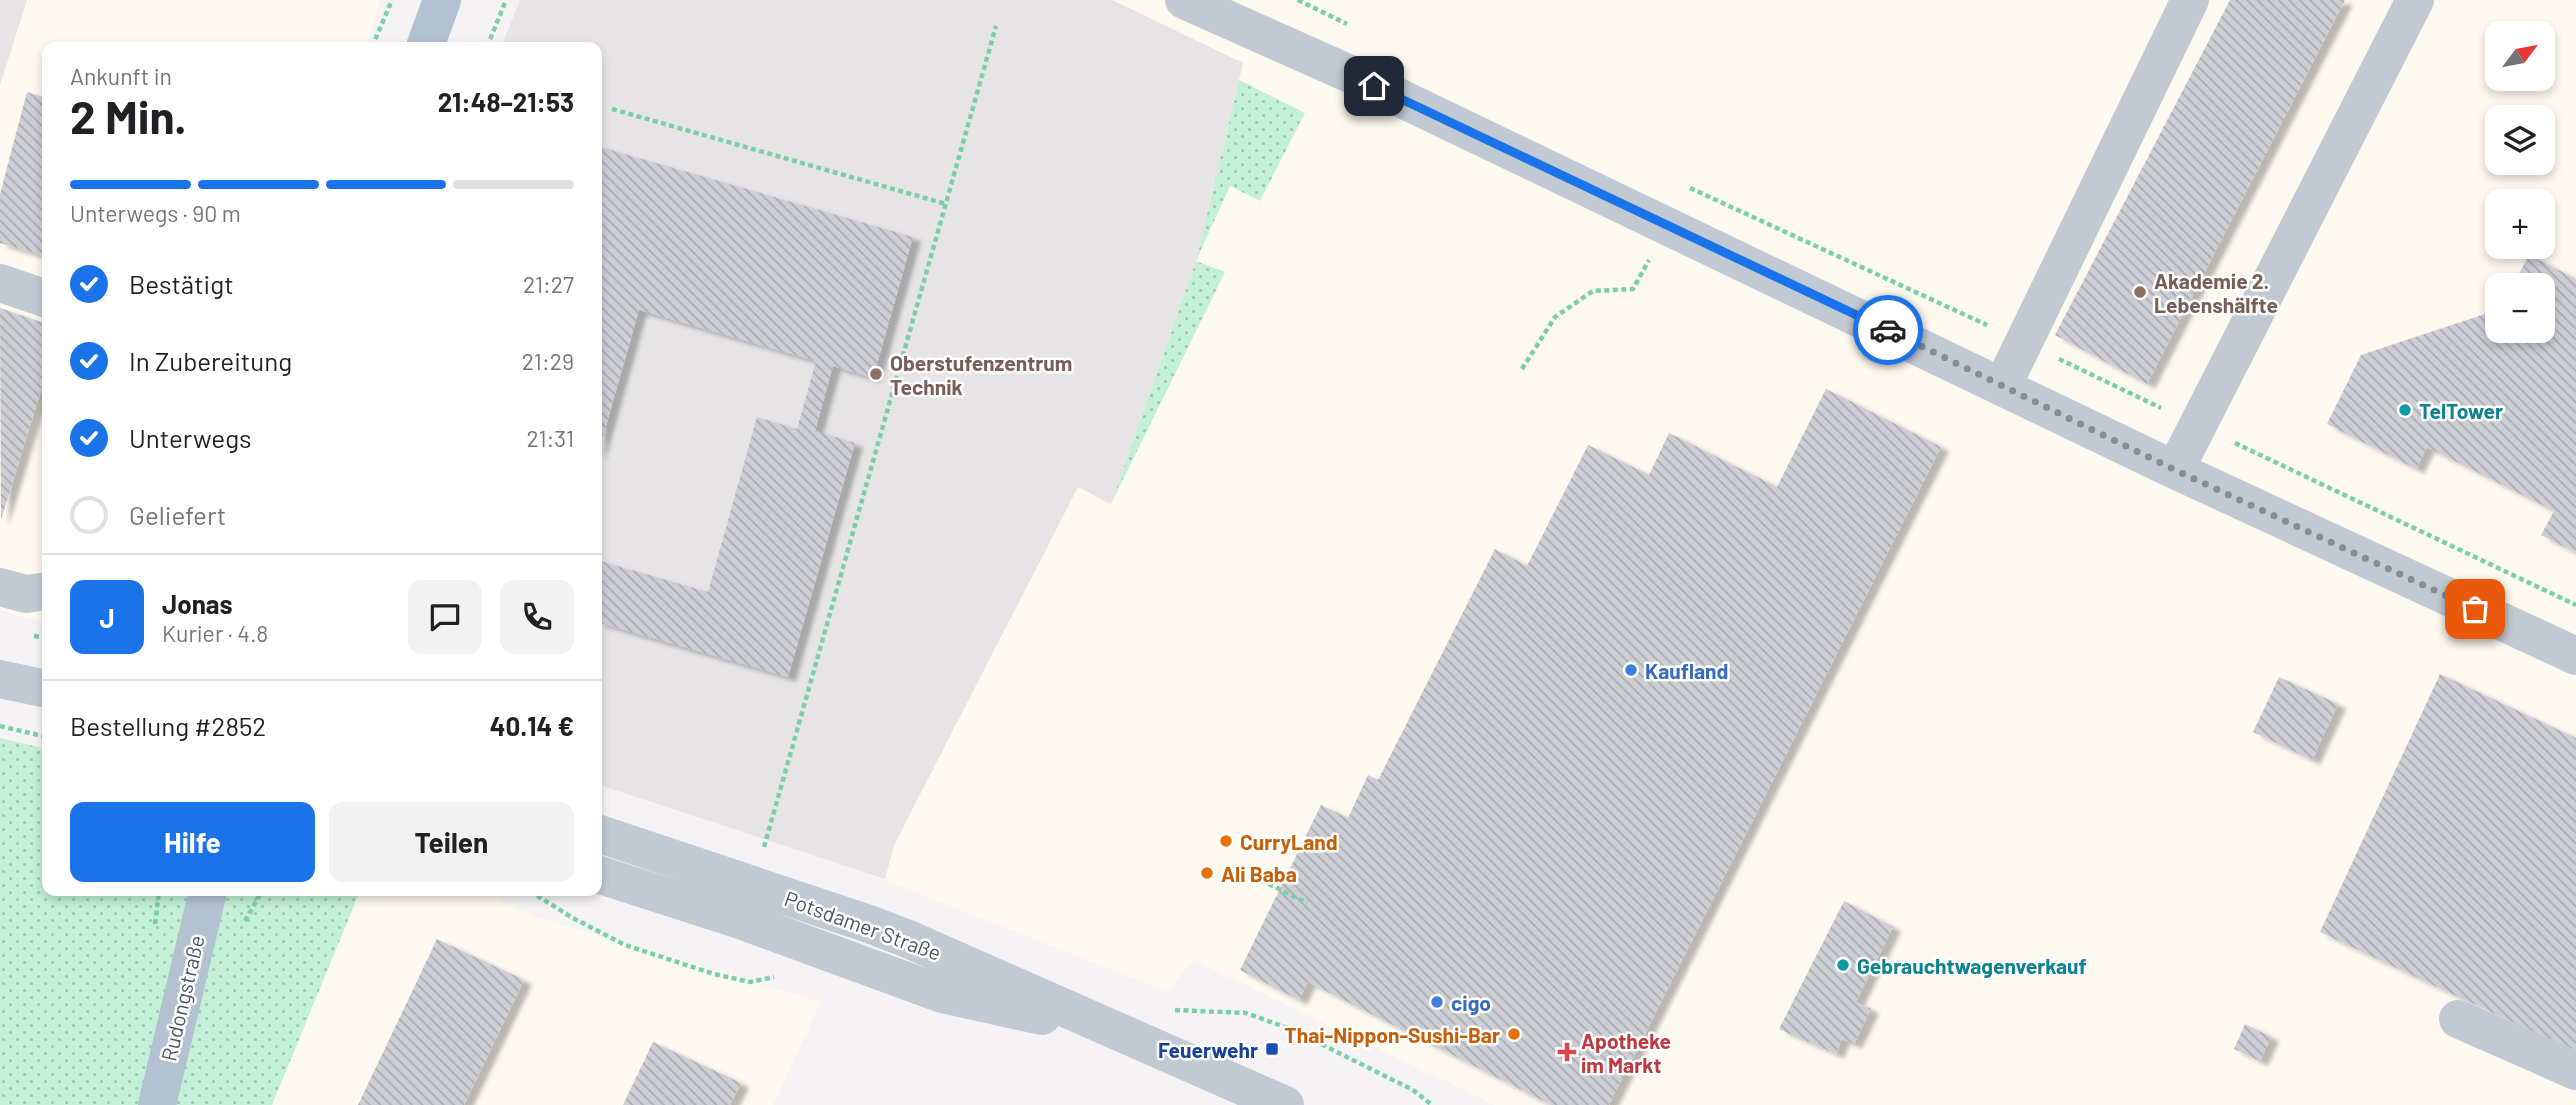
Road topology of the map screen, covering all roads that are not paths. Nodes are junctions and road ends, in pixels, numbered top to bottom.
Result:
1 (442, 0) edge
2 (1184, 0) edge
3 (2190, 0) edge
4 (2415, 0) edge
5 (427, 42) edge
6 (0, 284) edge
7 (42, 297) edge
8 (2003, 385) junction
9 (2175, 470) junction
10 (0, 587) edge
11 (42, 592) edge
12 (2576, 656) edge
13 (0, 679) edge
14 (42, 688) edge
15 (602, 835) edge
16 (602, 876) edge
17 (207, 896) edge
18 (2458, 1019) dead end
19 (1122, 1034) junction
20 (2576, 1072) edge
21 (157, 1105) edge
22 (1286, 1105) edge

1 - 5 main road
2 - 8 street
3 - 8 street
4 - 9 street
6 - 7 street
8 - 9 street
9 - 12 street
10 - 11 street
13 - 14 street
15 - 19 street, Potsdamer Straße
16 - 19 street, Potsdamer Straße
17 - 21 main road, Rudongstraße
18 - 20 street
19 - 22 street, Potsdamer Straße

